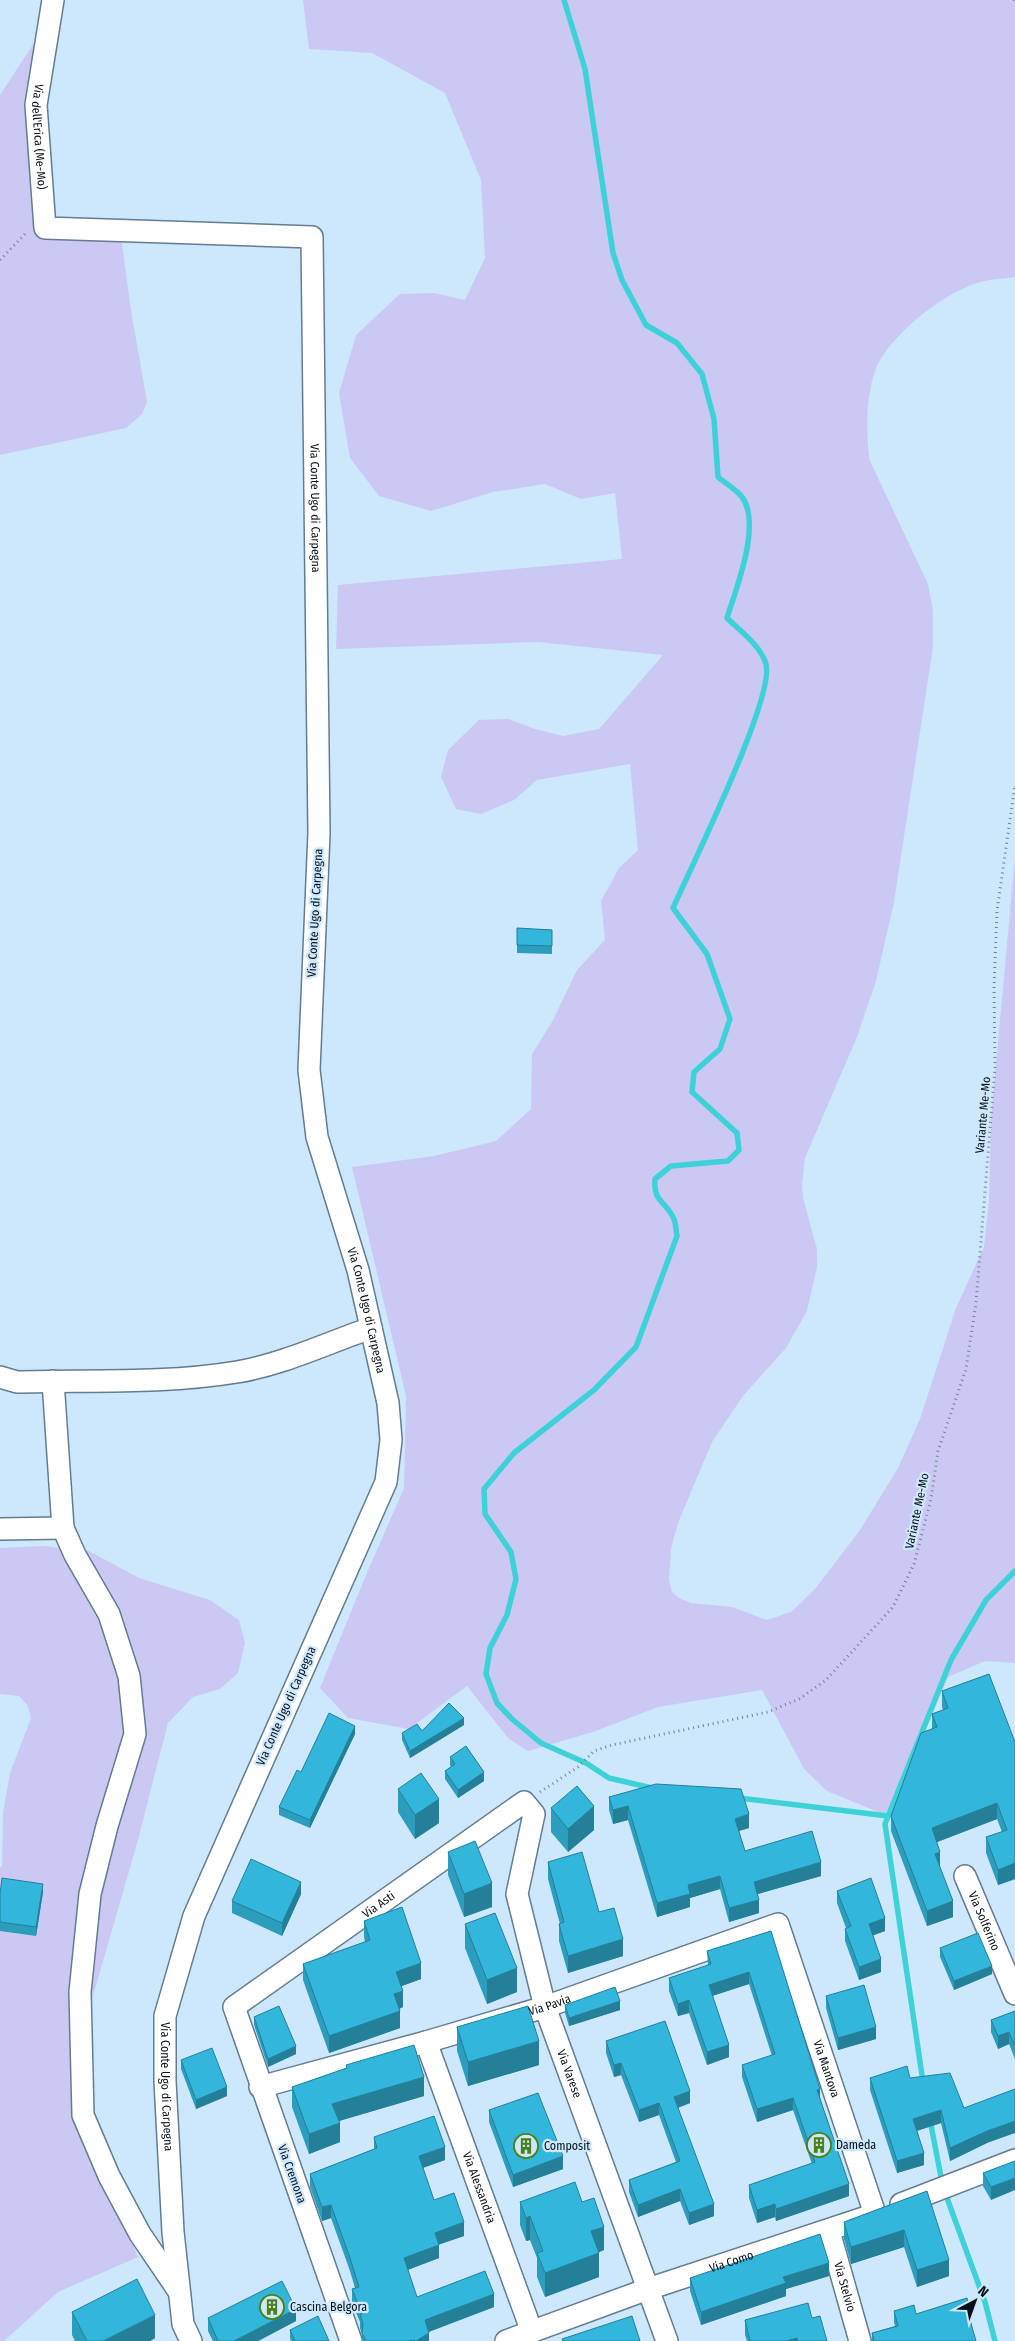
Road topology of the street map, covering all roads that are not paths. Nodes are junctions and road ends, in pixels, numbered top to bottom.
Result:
1 (53, 0) edge
2 (312, 237) joint
3 (371, 1328) junction
4 (0, 1377) edge
5 (54, 1381) junction
6 (63, 1528) junction
7 (0, 1529) edge
8 (524, 1802) joint
9 (965, 1876) dead end
10 (778, 1924) joint
11 (1015, 1994) edge
12 (234, 2007) joint
13 (545, 2007) junction
14 (426, 2042) junction
15 (260, 2087) junction
16 (1015, 2160) edge
17 (875, 2214) junction
18 (828, 2231) junction
19 (648, 2289) junction
20 (179, 2292) junction
21 (532, 2332) junction
22 (191, 2341) edge
23 (352, 2341) edge
24 (506, 2341) edge
25 (667, 2341) edge
26 (860, 2341) edge

1 - 2 street, Via dell'Erica (Me-Mo)
2 - 3 street, Via Conte Ugo di Carpegna
3 - 5 street
3 - 20 street, Via Conte Ugo di Carpegna
4 - 5 street
5 - 6 street
6 - 7 street
6 - 20 street
8 - 12 street, Via Asti
8 - 13 street, Via Varese
9 - 11 street, Via Solferino
10 - 13 street, Via Pavia
10 - 17 street, Via Mantova
12 - 15 street, Via Cremona
13 - 14 street, Via Pavia
13 - 19 street, Via Varese
14 - 15 street, Via Pavia
14 - 21 street, Via Alessandria
15 - 23 street, Via Cremona
16 - 17 street, Via Como
17 - 18 street, Via Como
18 - 19 street, Via Como
18 - 26 street, Via Stelvio
19 - 21 street, Via Como
19 - 25 street, Via Varese
20 - 22 street, Via Conte Ugo di Carpegna
21 - 24 street, Via Como

